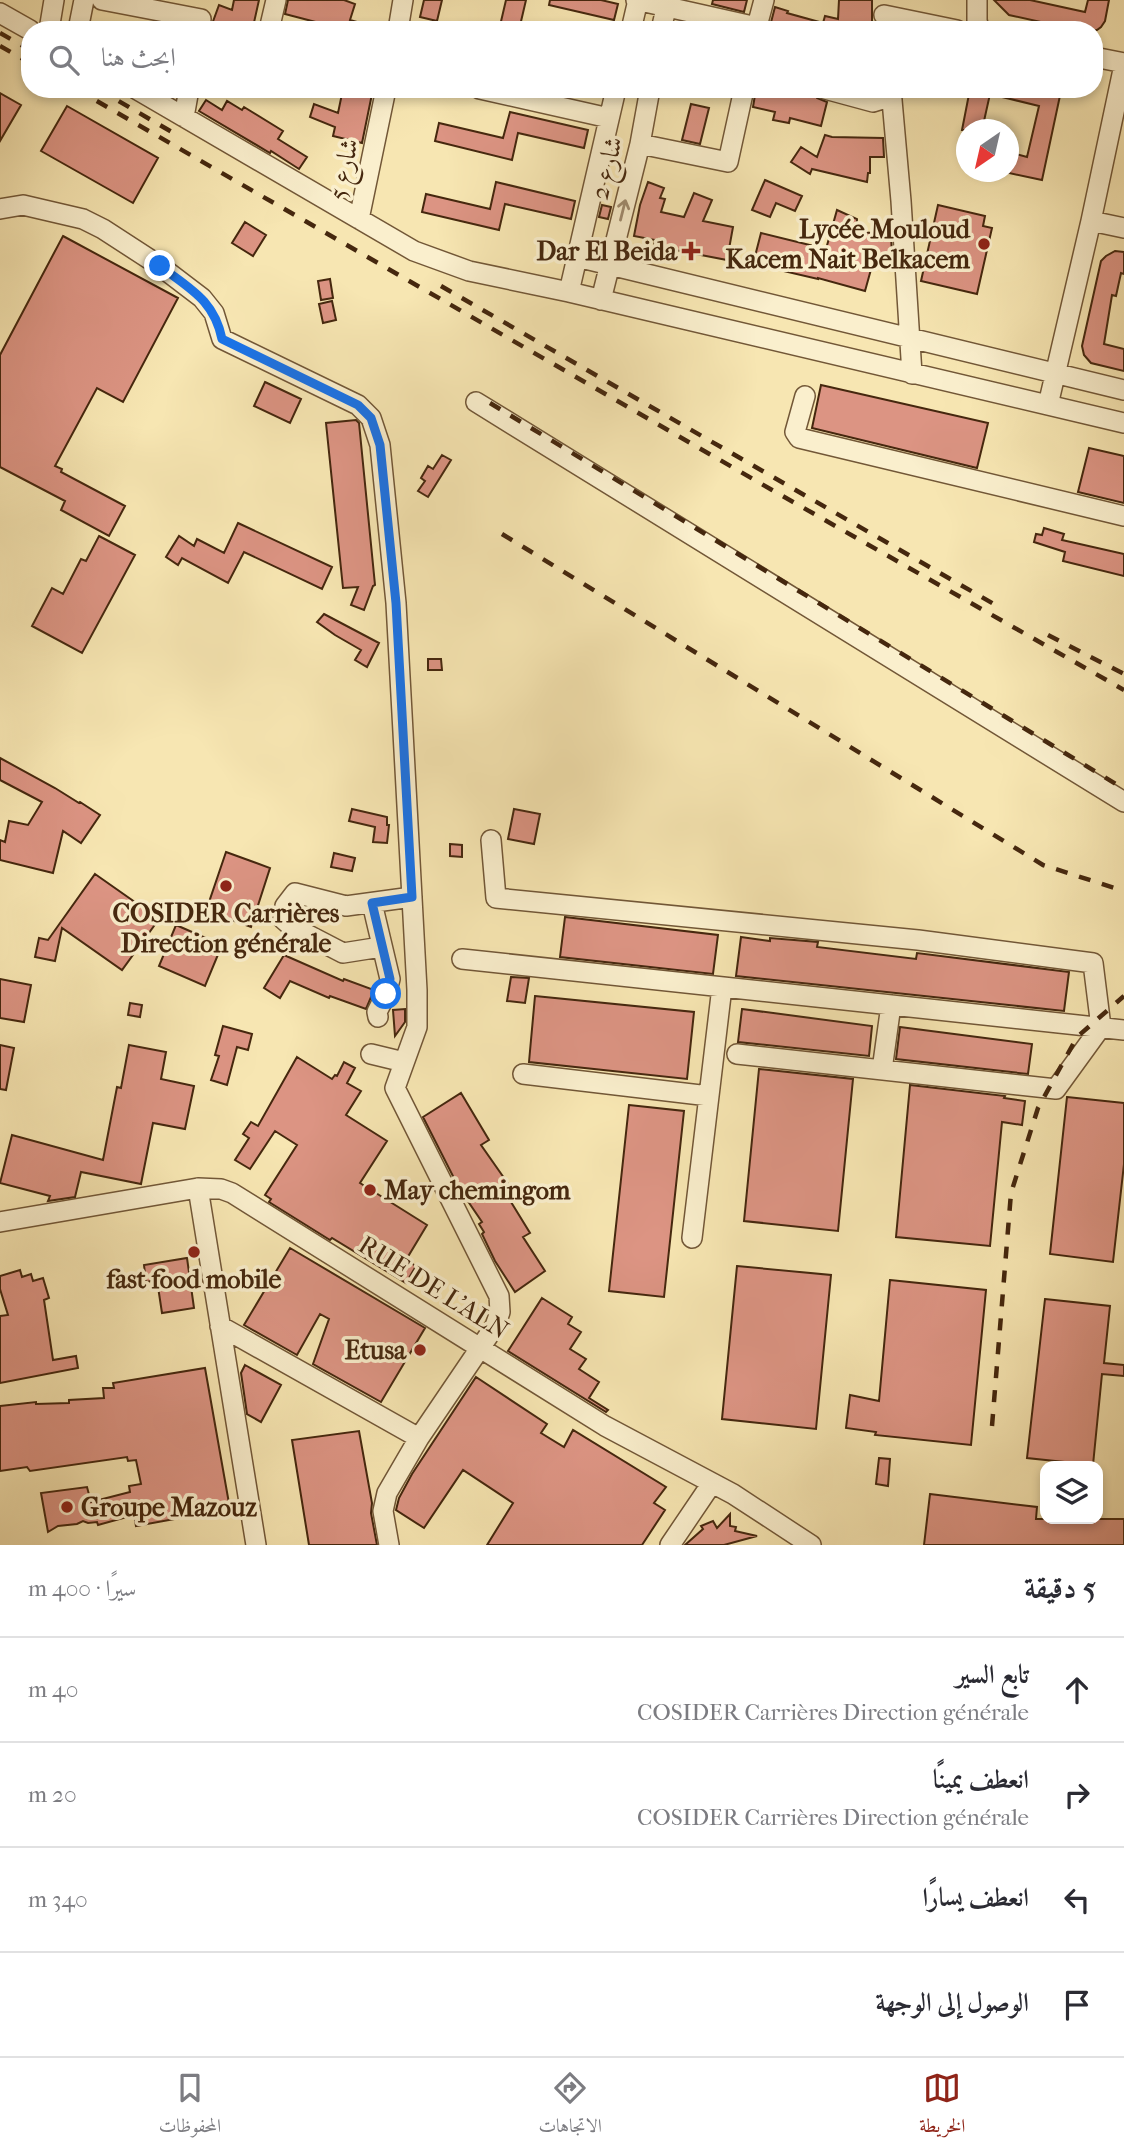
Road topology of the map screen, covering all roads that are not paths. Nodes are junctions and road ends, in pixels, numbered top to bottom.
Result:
1 (54, 0) edge
2 (83, 0) edge
3 (102, 0) edge
4 (276, 0) edge
5 (403, 0) edge
6 (638, 0) edge
7 (764, 0) edge
8 (977, 0) edge
9 (667, 3) edge
10 (0, 12) edge
11 (884, 15) edge
12 (202, 16) edge
13 (50, 21) edge
14 (80, 21) edge
15 (271, 21) edge
16 (399, 21) edge
17 (633, 21) edge
18 (664, 21) edge
19 (731, 21) edge
20 (758, 21) edge
21 (913, 21) edge
22 (978, 21) edge
23 (21, 25) edge
24 (1103, 62) edge
25 (1123, 72) edge
26 (151, 98) edge
27 (187, 98) edge
28 (384, 98) edge
29 (520, 98) edge
30 (614, 98) edge
31 (648, 98) edge
32 (742, 98) edge
33 (858, 98) edge
34 (881, 98) edge
35 (891, 98) edge
36 (184, 117) junction
37 (609, 118) junction
38 (640, 144) junction
39 (0, 209) edge
40 (359, 219) junction
41 (1091, 221) junction
42 (1124, 229) edge
43 (577, 257) junction
44 (609, 265) junction
45 (569, 292) junction
46 (600, 300) junction
47 (910, 338) junction
48 (1056, 373) junction
49 (912, 374) junction
50 (1124, 390) edge
51 (805, 396) dead end
52 (476, 402) dead end
53 (1048, 405) junction
54 (1124, 424) edge
55 (1124, 516) edge
56 (1124, 802) edge
57 (491, 840) dead end
58 (412, 897) junction
59 (372, 903) junction
60 (381, 947) junction
61 (462, 959) dead end
62 (722, 987) junction
63 (891, 1005) junction
64 (378, 1017) dead end
65 (1101, 1027) junction
66 (1124, 1030) edge
67 (371, 1054) dead end
68 (737, 1054) dead end
69 (404, 1062) junction
70 (882, 1070) junction
71 (523, 1074) dead end
72 (709, 1096) junction
73 (198, 1188) junction
74 (0, 1222) edge
75 (692, 1238) dead end
76 (220, 1326) junction
77 (480, 1347) junction
78 (419, 1438) junction
79 (712, 1483) junction
80 (790, 1538) edge
81 (256, 1545) edge
82 (389, 1545) edge
83 (670, 1545) edge
84 (811, 1545) edge

1 - 13 street
2 - 14 street
3 - 12 street
4 - 15 street
5 - 16 street
6 - 9 street
6 - 17 street
7 - 20 street
8 - 22 street
9 - 18 street
9 - 19 street
10 - 23 street
11 - 21 street
24 - 25 street
25 - 41 street
26 - 36 street
27 - 36 street
28 - 40 street, شارع 5
29 - 37 street
30 - 37 street, شارع 2
31 - 38 street, شارع 2
32 - 38 street
33 - 34 street
35 - 47 street
36 - 40 street
37 - 43 street, شارع 2
44 -> 38 street, شارع 2
39 - 58 street
40 - 45 street
41 - 42 street
41 - 48 street
43 - 44 street
43 - 45 street, شارع 2
44 - 46 street, شارع 2
44 - 47 street
45 - 46 street
46 - 49 street
47 - 48 street
47 - 49 street
48 - 50 street
48 - 53 street
49 - 53 street
51 - 55 street
52 - 56 street
53 - 54 street
57 - 65 street
58 - 59 street
58 - 69 street
59 - 60 street
59 - 60 street
60 - 64 street
61 - 62 street
62 - 63 street
62 - 72 street
63 - 65 street
63 - 70 street
65 - 66 street
65 - 70 street
67 - 69 street
68 - 70 street
69 - 77 street
71 - 72 street
72 - 75 street
73 - 74 street, RUE DE L'ALN
73 - 76 street
73 - 77 street, RUE DE L'ALN
76 - 78 street
76 - 81 street
77 - 78 street
77 - 79 street, RUE DE L'ALN
78 - 82 street
79 - 80 street, RUE DE L'ALN
79 - 83 street
80 - 84 street, RUE DE L'ALN

